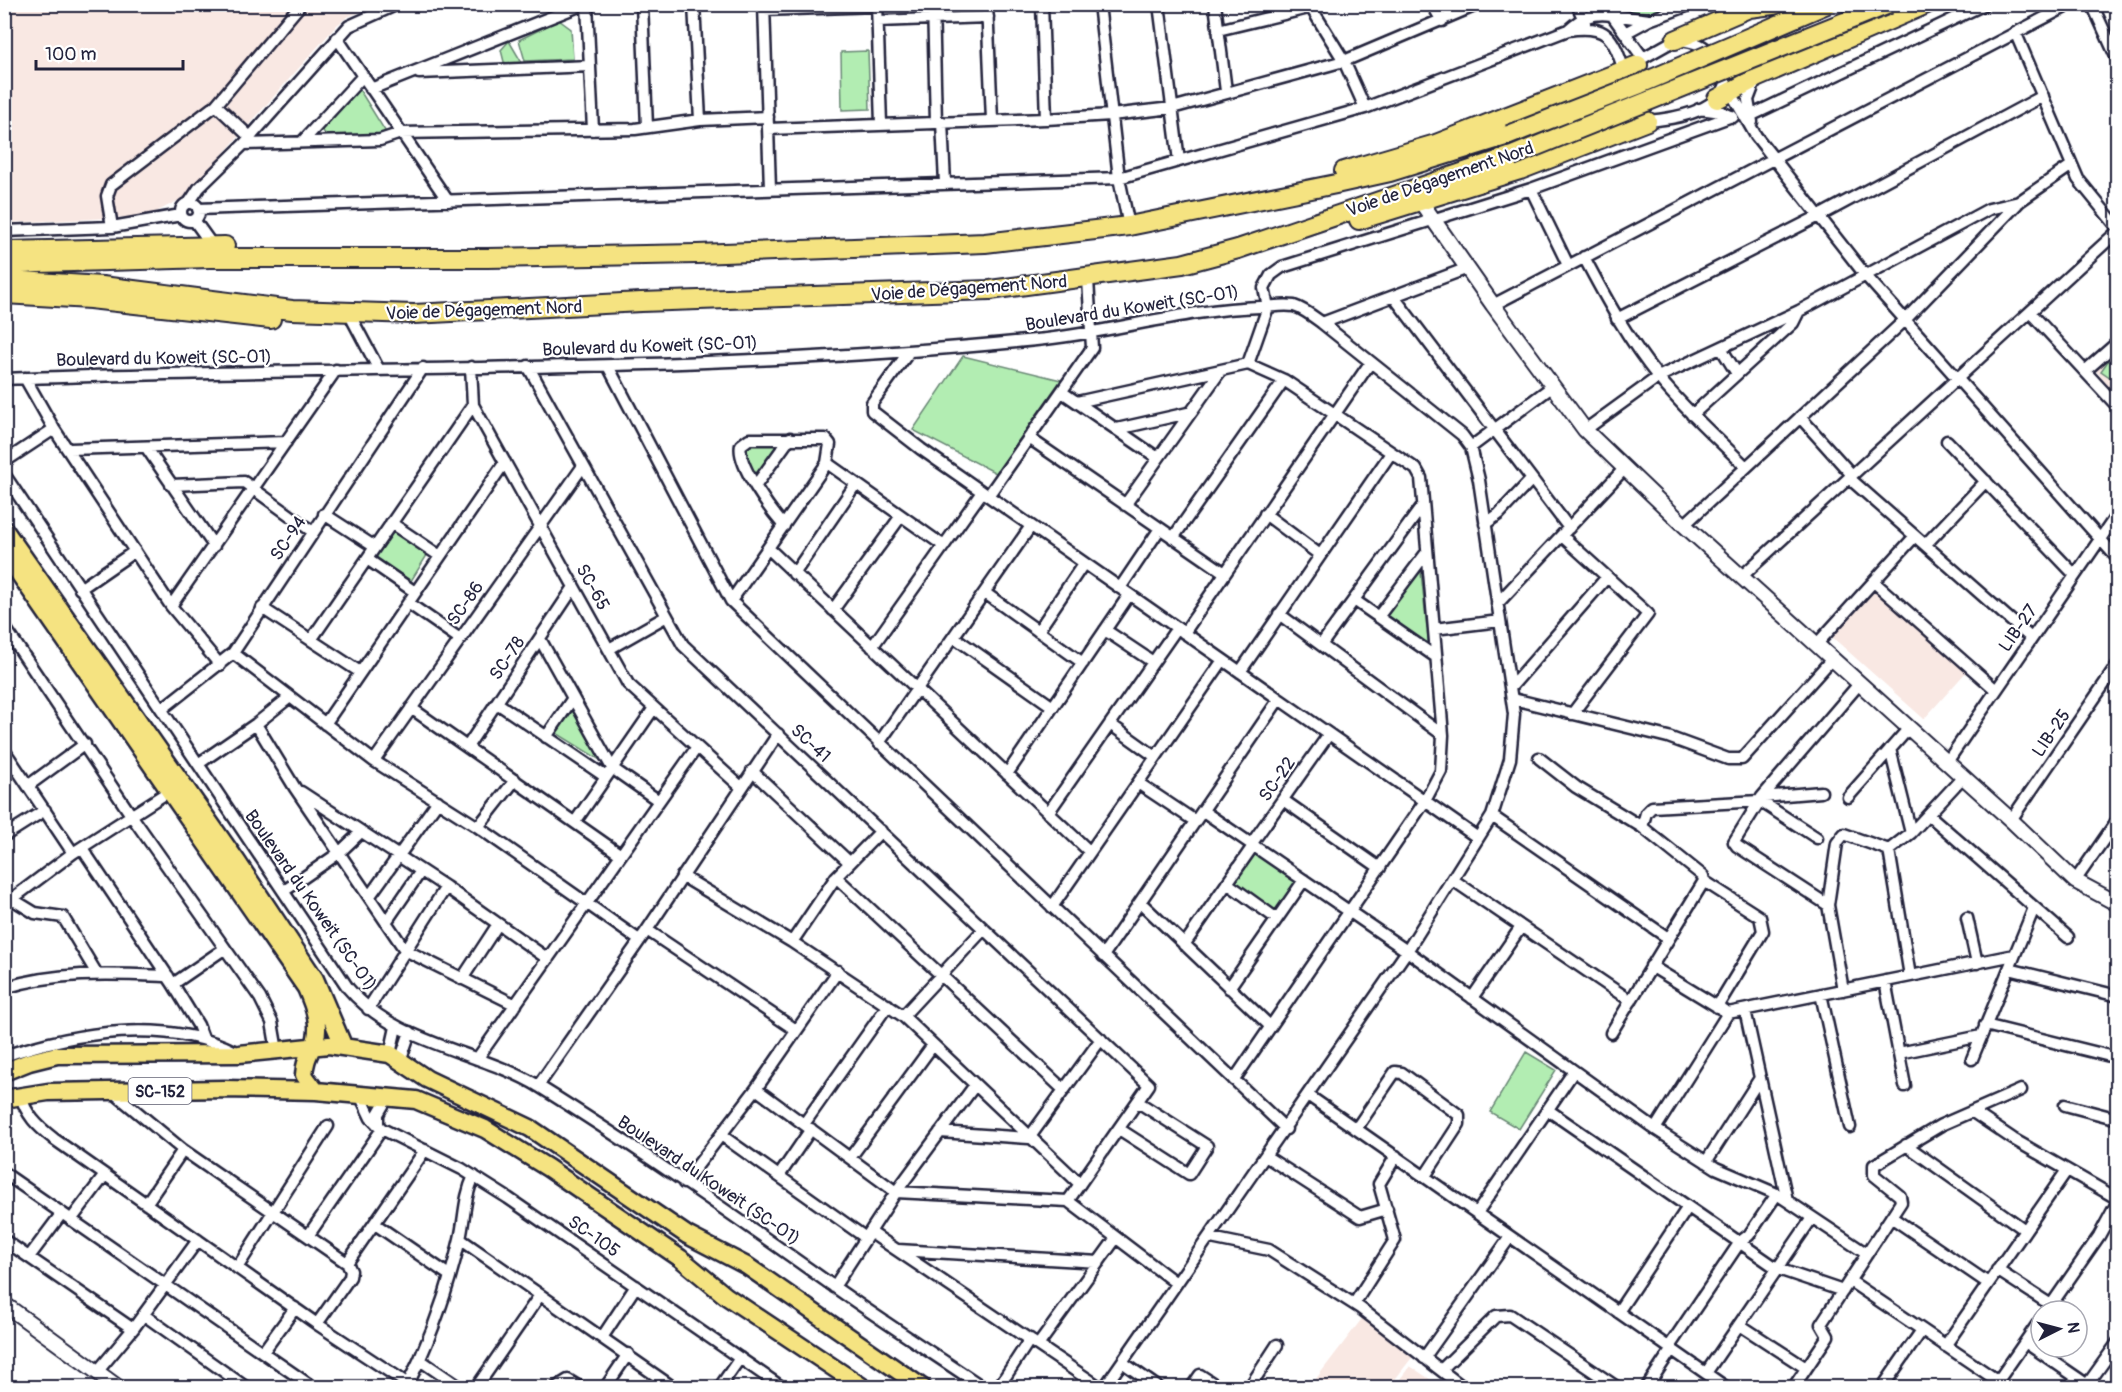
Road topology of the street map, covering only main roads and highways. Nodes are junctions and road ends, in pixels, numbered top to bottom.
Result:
1 (1780, 4) edge
2 (1827, 4) edge
3 (1889, 4) edge
4 (1927, 4) edge
5 (1675, 40) road end
6 (1633, 69) road end
7 (1724, 92) road end
8 (1647, 121) road end
9 (1273, 195) junction
10 (1238, 249) junction
11 (4, 251) edge
12 (211, 252) junction
13 (4, 264) edge
14 (4, 280) edge
15 (4, 294) edge
16 (474, 312) junction
17 (4, 529) edge
18 (4, 552) edge
19 (343, 1045) junction
20 (313, 1047) junction
21 (395, 1057) junction
22 (4, 1072) edge
23 (316, 1091) junction
24 (12, 1096) edge
25 (388, 1097) junction
26 (864, 1388) edge
27 (923, 1388) edge

1 - 5 highway
2 - 9 highway, Voie de Dégagement Nord, bridge
3 - 10 highway, Voie de Dégagement Nord, bridge
4 - 7 highway
6 - 9 highway
8 - 10 highway
9 - 12 highway, Voie de Dégagement Nord
10 - 16 highway, Voie de Dégagement Nord
11 - 12 highway
12 - 13 highway, Voie de Dégagement Nord
14 - 16 highway, Voie de Dégagement Nord
15 - 16 highway
17 - 19 main road
18 - 20 main road
19 - 20 main road
19 - 21 main road
20 - 22 main road
20 - 23 main road
21 - 25 main road
21 - 27 main road
23 - 24 main road, SC-152
23 - 25 main road, SC-152
25 - 26 main road

